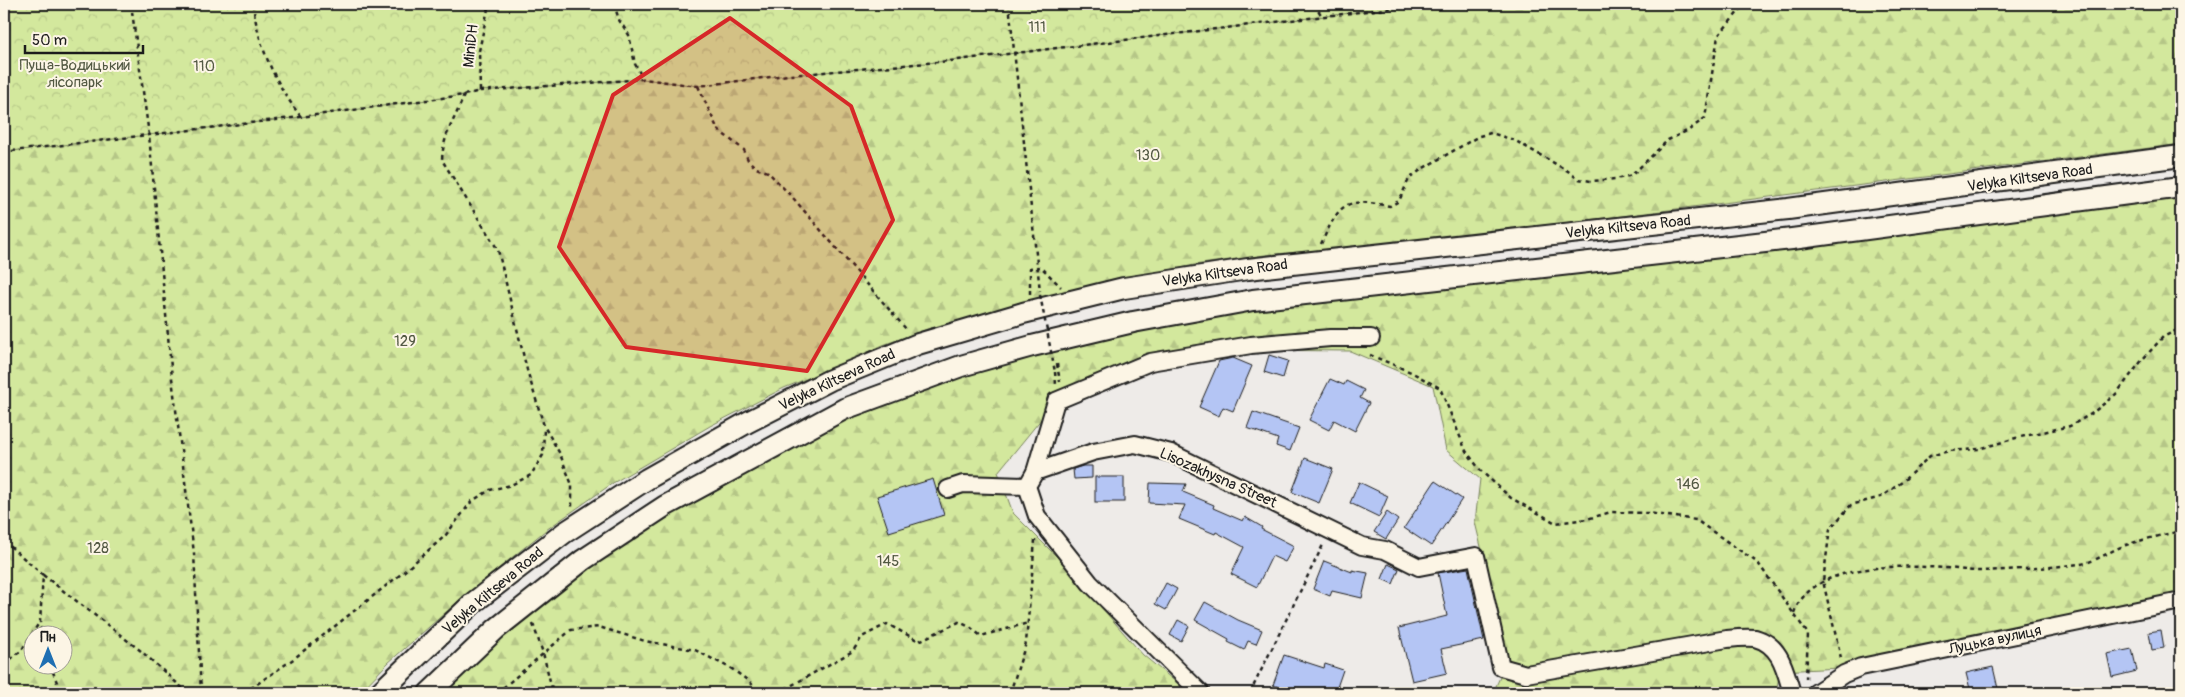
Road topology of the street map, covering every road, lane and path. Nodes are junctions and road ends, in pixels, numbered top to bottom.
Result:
1 (131, 4) edge
2 (253, 4) edge
3 (488, 4) edge
4 (614, 4) edge
5 (1009, 4) edge
6 (1314, 4) edge
7 (1426, 4) edge
8 (1745, 4) edge
9 (1322, 16) junction
10 (1014, 53) junction
11 (643, 79) junction
12 (698, 86) junction
13 (480, 90) junction
14 (464, 95) junction
15 (301, 117) junction
16 (149, 135) junction
17 (4, 152) edge
18 (2181, 156) edge
19 (2181, 187) edge
20 (1317, 251) dead end
21 (1036, 267) junction
22 (1062, 287) dead end
23 (1029, 303) dead end
24 (2181, 328) edge
25 (918, 344) junction
26 (1370, 346) joint
27 (1057, 364) dead end
28 (544, 426) junction
29 (1031, 479) junction
30 (948, 489) dead end
31 (1037, 516) junction
32 (1330, 530) junction
33 (2181, 531) edge
34 (564, 533) junction
35 (4, 541) edge
36 (43, 575) junction
37 (1824, 581) junction
38 (2181, 601) edge
39 (1794, 613) junction
40 (40, 622) joint
41 (1028, 623) junction
42 (533, 624) dead end
43 (543, 653) junction
44 (4, 664) edge
45 (54, 674) edge
46 (1844, 674) junction
47 (1811, 689) edge
48 (61, 693) edge
49 (188, 693) edge
50 (200, 693) edge
51 (244, 693) edge
52 (379, 693) edge
53 (429, 693) edge
54 (497, 693) edge
55 (553, 693) edge
56 (759, 693) edge
57 (778, 693) edge
58 (1010, 693) edge
59 (1200, 693) edge
60 (1250, 693) edge
61 (1792, 693) edge

1 - 16 path
2 - 15 path
3 - 13 path, MiniDH
4 - 11 path
5 - 10 path
6 - 9 path
7 - 9 path
8 - 20 path
9 - 10 path
10 - 12 path
10 - 21 path
11 - 12 path
11 - 13 path
12 - 25 path
13 - 14 path
14 - 15 path
14 - 28 path
15 - 16 path
16 - 17 path
16 - 50 path
18 - 25 main road, Velyka Kiltseva Road
19 - 53 main road, Velyka Kiltseva Road
21 - 22 path
21 - 23 path
21 - 27 path, bridge
24 - 37 path
25 - 34 main road, Velyka Kiltseva Road
26 - 29 street
26 - 39 path
28 - 34 path
28 - 51 path
29 - 30 street
29 - 31 street
29 - 32 street, Lisozakhysna Street
31 - 41 path
31 - 59 street
32 - 60 path
32 - 61 street, Lisozakhysna Street
33 - 37 path
34 - 52 main road, Velyka Kiltseva Road
35 - 36 path
36 - 40 path
36 - 49 path
37 - 39 path
37 - 46 path
38 - 46 street, Луцька вулиця
39 - 47 path
40 - 44 path
41 - 57 path
41 - 58 path
42 - 43 path
43 - 54 path
43 - 55 path
43 - 56 path
45 - 48 path
46 - 47 street, Луцька вулиця

